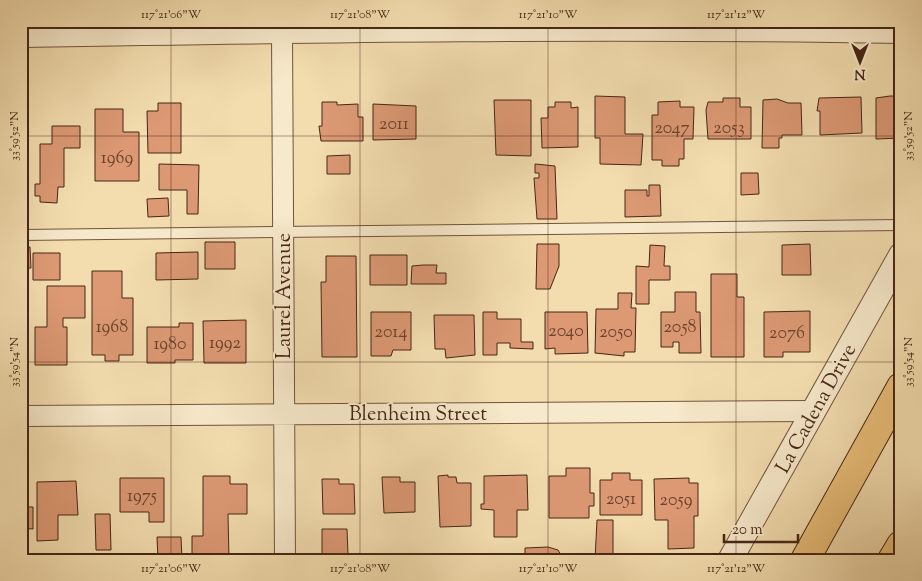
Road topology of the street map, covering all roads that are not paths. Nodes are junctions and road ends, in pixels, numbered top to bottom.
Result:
1 (379, 26) edge
2 (762, 26) edge
3 (352, 27) edge
4 (282, 33) junction
5 (901, 33) edge
6 (21, 37) edge
7 (901, 225) edge
8 (283, 234) junction
9 (21, 235) edge
10 (901, 255) edge
11 (901, 387) edge
12 (814, 411) junction
13 (284, 414) junction
14 (21, 416) edge
15 (901, 545) edge
16 (285, 560) edge
17 (730, 560) edge
18 (805, 560) edge
19 (892, 560) edge

1 - 2 street
1 - 3 street
2 - 5 street
3 - 4 street
4 - 6 street
4 - 8 street, Laurel Avenue
7 - 8 lane
8 - 9 lane
8 - 13 street, Laurel Avenue
10 - 12 street, La Cadena Drive
11 - 18 highway
12 - 13 street, Blenheim Street
12 - 17 street, La Cadena Drive
13 - 14 street, Blenheim Street
13 - 16 street, Laurel Avenue
15 - 19 highway

